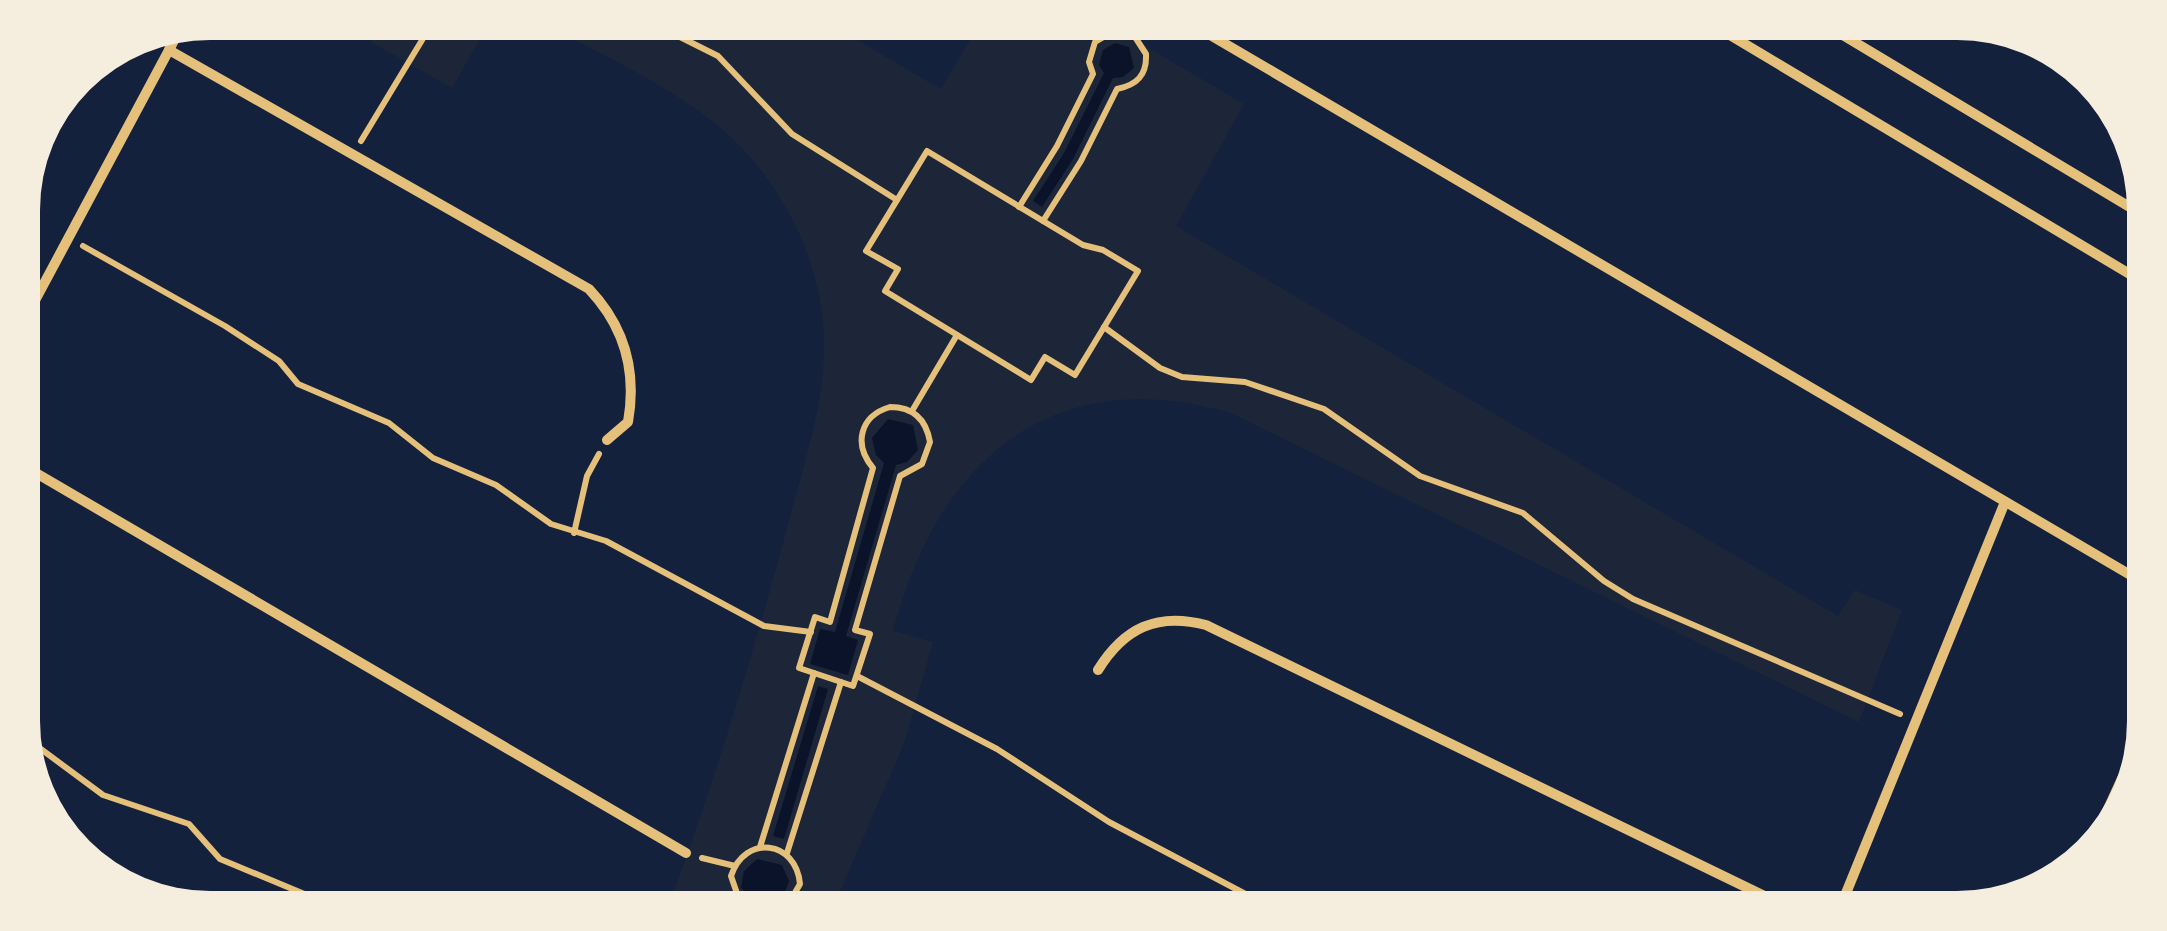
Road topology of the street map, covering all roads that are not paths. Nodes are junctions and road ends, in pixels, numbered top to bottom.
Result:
1 (1219, 40) edge
2 (1738, 40) edge
3 (1851, 40) edge
4 (171, 45) edge
5 (169, 50) junction
6 (2127, 205) edge
7 (2127, 272) edge
8 (40, 291) edge
9 (606, 440) road end
10 (40, 475) edge
11 (2006, 502) junction
12 (2127, 573) edge
13 (1098, 670) dead end
14 (686, 854) road end
15 (1754, 891) edge
16 (1847, 891) edge

1 - 11 street
2 - 7 street
3 - 6 street
4 - 5 street
5 - 8 street
5 - 9 street
10 - 14 street
11 - 12 street
11 - 16 street
13 - 15 street

